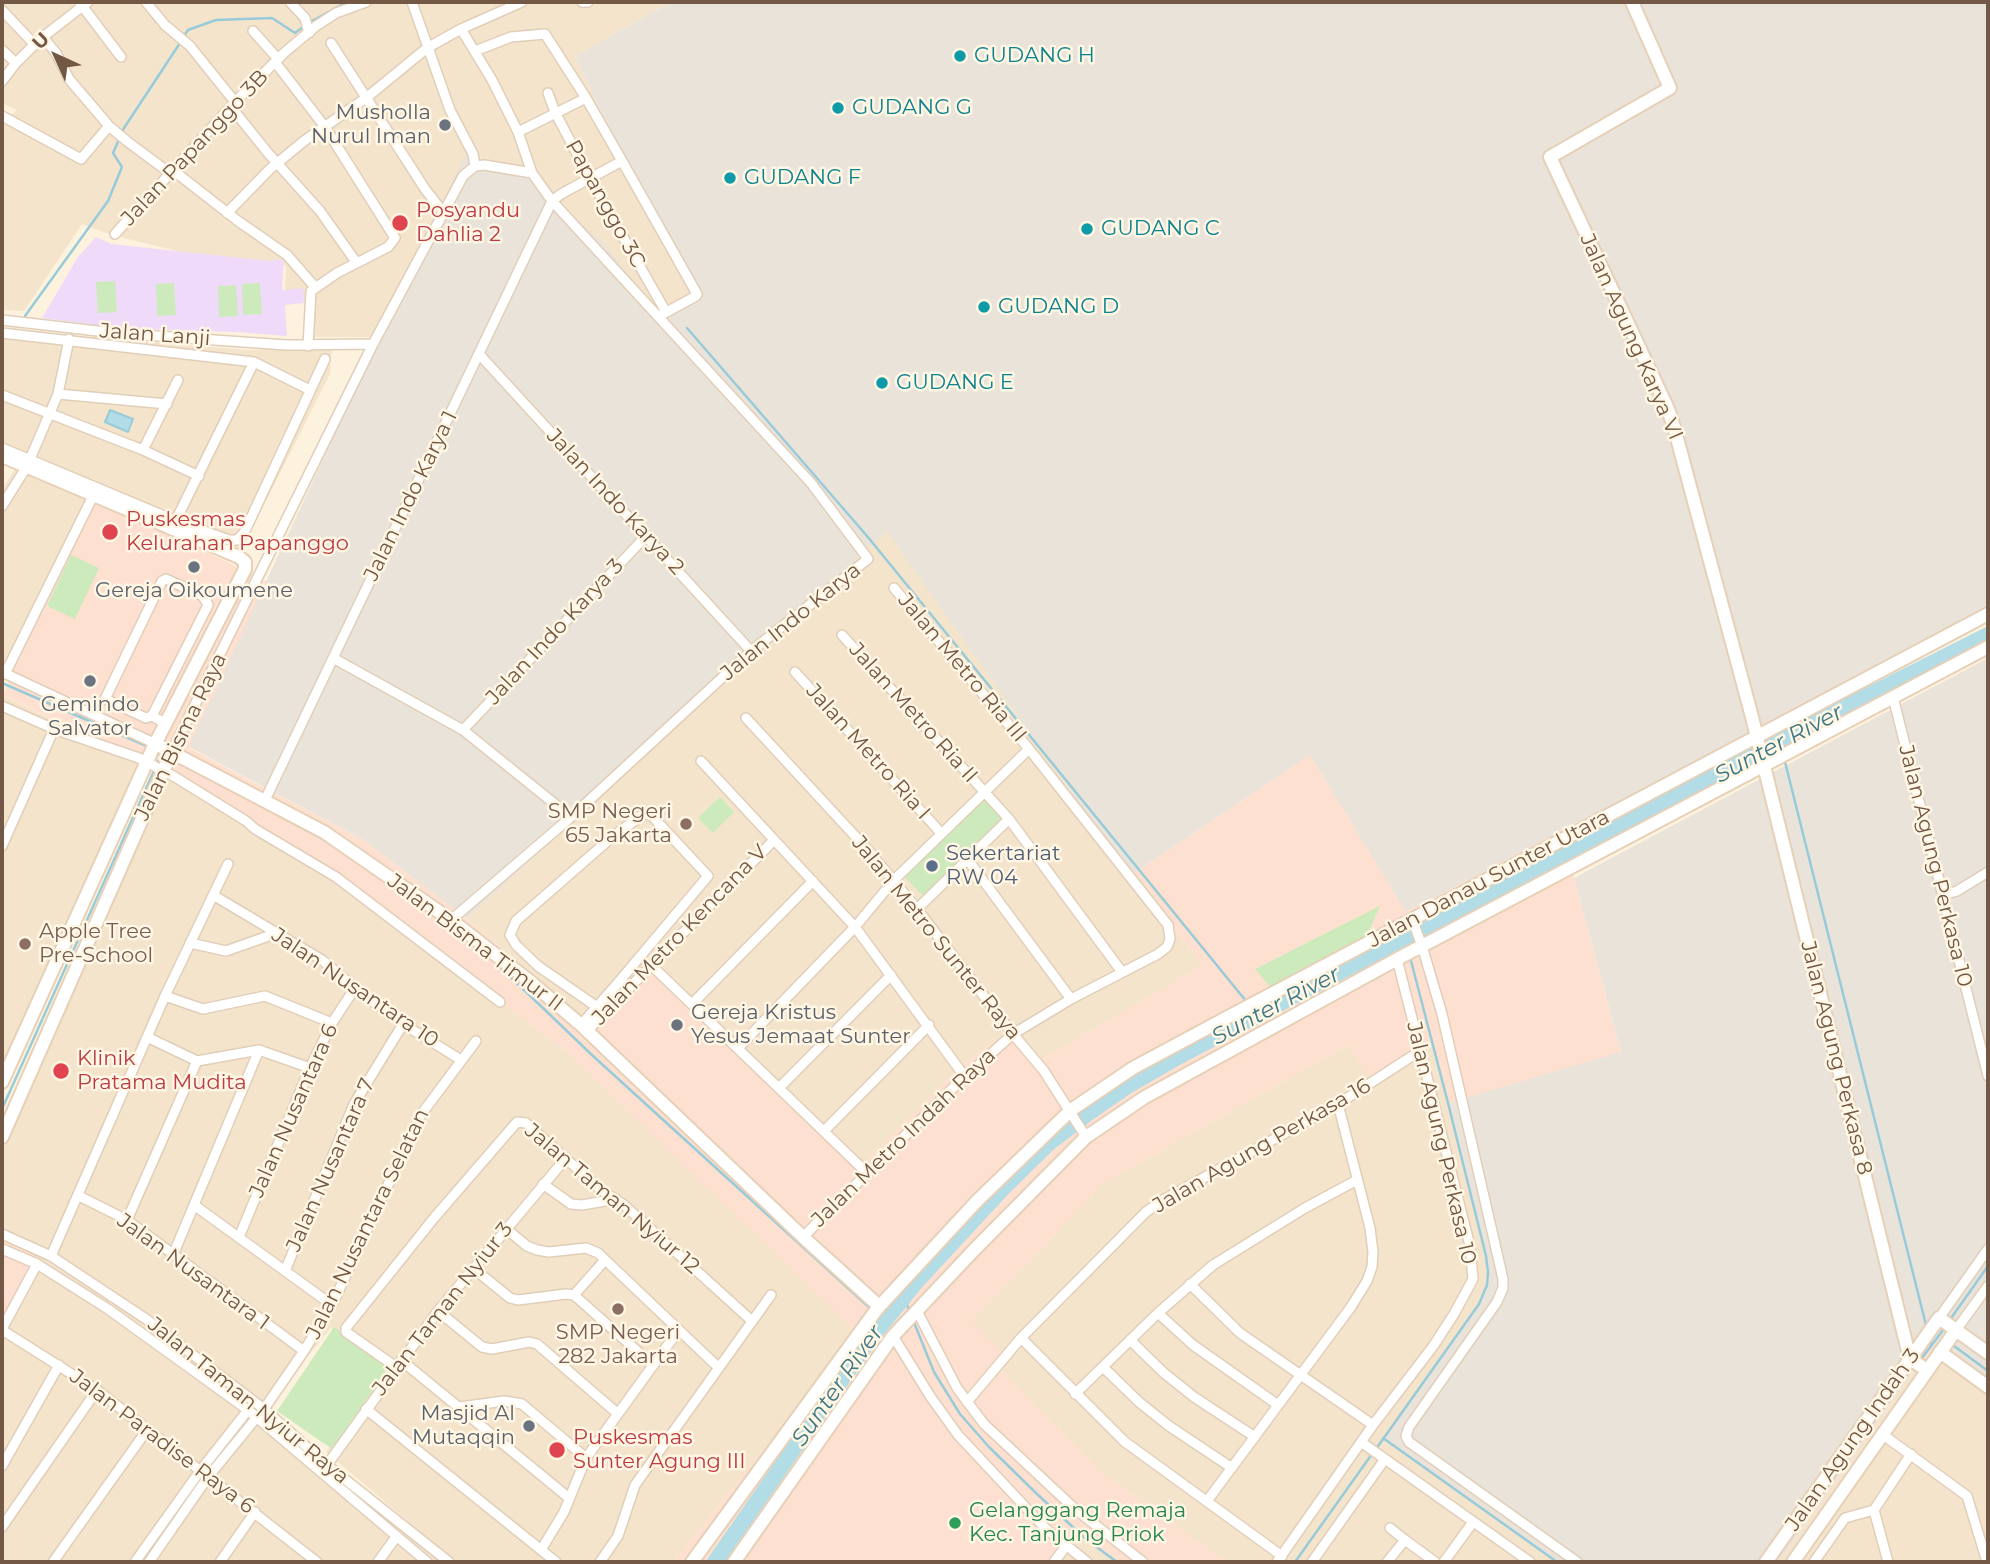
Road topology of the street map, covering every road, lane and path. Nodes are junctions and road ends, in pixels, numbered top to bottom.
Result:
1 (146, 2) edge
2 (290, 2) edge
3 (366, 2) edge
4 (412, 2) edge
5 (522, 2) edge
6 (582, 2) edge
7 (588, 2) edge
8 (1632, 2) edge
9 (83, 3) edge
10 (2, 10) edge
11 (308, 29) junction
12 (461, 29) junction
13 (253, 31) dead end
14 (43, 37) junction
15 (331, 43) dead end
16 (35, 45) junction
17 (427, 48) junction
18 (2, 50) edge
19 (475, 51) junction
20 (121, 57) dead end
21 (276, 60) junction
22 (16, 63) junction
23 (2, 81) edge
24 (548, 93) dead end
25 (366, 98) junction
26 (586, 98) junction
27 (233, 104) junction
28 (555, 112) junction
29 (2, 116) edge
30 (325, 127) junction
31 (112, 129) junction
32 (518, 132) junction
33 (622, 161) junction
34 (278, 164) junction
35 (475, 166) junction
36 (173, 172) junction
37 (532, 173) junction
38 (590, 179) junction
39 (552, 201) junction
40 (443, 212) junction
41 (228, 213) junction
42 (115, 234) dead end
43 (356, 262) junction
44 (315, 287) junction
45 (662, 315) junction
46 (2, 320) edge
47 (2, 333) edge
48 (69, 339) junction
49 (373, 344) junction
50 (308, 346) junction
51 (479, 354) junction
52 (325, 359) dead end
53 (254, 362) junction
54 (177, 380) dead end
55 (310, 390) junction
56 (58, 394) junction
57 (2, 395) edge
58 (167, 404) junction
59 (50, 414) junction
60 (2, 448) edge
61 (143, 450) junction
62 (2, 456) edge
63 (28, 463) junction
64 (199, 476) junction
65 (94, 494) junction
66 (2, 506) edge
67 (174, 525) junction
68 (647, 535) junction
69 (894, 587) dead end
70 (1988, 614) edge
71 (842, 635) dead end
72 (1988, 647) edge
73 (751, 651) junction
74 (333, 658) junction
75 (795, 672) dead end
76 (3, 673) edge
77 (1893, 696) junction
78 (105, 699) junction
79 (2, 706) edge
80 (152, 716) junction
81 (97, 717) junction
82 (746, 718) dead end
83 (167, 724) junction
84 (54, 729) junction
85 (463, 730) junction
86 (1757, 740) junction
87 (1029, 749) junction
88 (171, 753) junction
89 (151, 755) junction
90 (701, 761) dead end
91 (1765, 762) junction
92 (163, 769) junction
93 (984, 791) junction
94 (265, 800) junction
95 (570, 817) junction
96 (1009, 820) junction
97 (941, 833) junction
98 (774, 840) junction
99 (2, 846) edge
100 (968, 860) junction
101 (228, 864) dead end
102 (1988, 872) edge
103 (894, 880) junction
104 (813, 881) junction
105 (213, 895) junction
106 (1943, 895) junction
107 (917, 909) junction
108 (451, 920) junction
109 (1413, 922) junction
110 (1168, 925) joint
111 (855, 927) junction
112 (277, 933) junction
113 (190, 943) junction
114 (1418, 946) junction
115 (1399, 958) junction
116 (651, 965) junction
117 (542, 969) junction
118 (1122, 972) junction
119 (891, 975) junction
120 (529, 981) junction
121 (355, 988) junction
122 (166, 996) junction
123 (1071, 999) junction
124 (500, 1002) dead end
125 (692, 1004) junction
126 (597, 1007) junction
127 (331, 1023) junction
128 (403, 1024) junction
129 (929, 1026) junction
130 (584, 1028) junction
131 (1013, 1034) junction
132 (147, 1037) junction
133 (476, 1041) dead end
134 (738, 1048) junction
135 (259, 1049) junction
136 (1420, 1051) junction
137 (461, 1060) junction
138 (197, 1061) junction
139 (310, 1068) junction
140 (1988, 1076) edge
141 (965, 1077) junction
142 (2, 1082) edge
143 (779, 1088) junction
144 (1338, 1104) junction
145 (1072, 1112) junction
146 (824, 1131) junction
147 (1084, 1134) junction
148 (2, 1137) edge
149 (566, 1158) junction
150 (867, 1173) junction
151 (1357, 1180) junction
152 (543, 1184) junction
153 (79, 1196) junction
154 (616, 1199) junction
155 (194, 1205) junction
156 (127, 1220) junction
157 (505, 1228) junction
158 (2, 1234) edge
159 (239, 1237) junction
160 (803, 1237) junction
161 (2, 1248) edge
162 (1988, 1249) edge
163 (173, 1255) junction
164 (51, 1256) junction
165 (605, 1260) junction
166 (37, 1264) junction
167 (472, 1269) junction
168 (285, 1271) junction
169 (1190, 1284) junction
170 (1988, 1286) edge
171 (574, 1295) junction
172 (771, 1295) dead end
173 (332, 1305) junction
174 (878, 1308) junction
175 (438, 1311) junction
176 (915, 1313) junction
177 (1158, 1313) junction
178 (752, 1321) junction
179 (1949, 1326) junction
180 (2, 1329) edge
181 (678, 1331) junction
182 (895, 1334) junction
183 (1021, 1338) junction
184 (1130, 1340) junction
185 (1941, 1350) junction
186 (304, 1351) junction
187 (1988, 1353) edge
188 (1910, 1359) junction
189 (399, 1364) junction
190 (59, 1365) junction
191 (653, 1365) junction
192 (1103, 1367) junction
193 (719, 1368) junction
194 (1927, 1370) junction
195 (1302, 1376) junction
196 (1988, 1387) edge
197 (97, 1391) junction
198 (1075, 1394) junction
199 (967, 1402) junction
200 (1278, 1405) junction
201 (460, 1407) junction
202 (264, 1409) junction
203 (366, 1409) junction
204 (248, 1410) junction
205 (617, 1413) junction
206 (257, 1417) junction
207 (1373, 1425) junction
208 (147, 1430) junction
209 (1882, 1434) junction
210 (1255, 1437) junction
211 (1364, 1444) junction
212 (1911, 1454) junction
213 (586, 1458) junction
214 (1385, 1460) junction
215 (327, 1465) junction
216 (2, 1466) edge
217 (1232, 1468) junction
218 (200, 1471) junction
219 (208, 1477) junction
220 (569, 1498) junction
221 (1207, 1501) junction
222 (1874, 1510) junction
223 (255, 1512) junction
224 (1473, 1522) junction
225 (2, 1527) edge
226 (1391, 1528) dead end
227 (396, 1536) junction
228 (1405, 1540) junction
229 (1066, 1546) junction
230 (541, 1550) junction
231 (305, 1552) junction
232 (1279, 1559) edge
233 (1080, 1560) edge
234 (1523, 1560) edge
235 (53, 1562) edge
236 (135, 1562) edge
237 (149, 1562) edge
238 (220, 1562) edge
239 (298, 1562) edge
240 (317, 1562) edge
241 (378, 1562) edge
242 (427, 1562) edge
243 (449, 1562) edge
244 (556, 1562) edge
245 (600, 1562) edge
246 (692, 1562) edge
247 (734, 1562) edge
248 (1055, 1562) edge
249 (1143, 1562) edge
250 (1312, 1562) edge
251 (1387, 1562) edge
252 (1435, 1562) edge
253 (1444, 1562) edge
254 (1577, 1562) edge
255 (1766, 1562) edge
256 (1793, 1562) edge
257 (1814, 1562) edge
258 (1888, 1562) edge
259 (1987, 1562) edge

1 - 27 street
2 - 11 street
3 - 11 street, Jalan Papanggo 3B
4 - 17 street
5 - 12 street
6 - 7 street
8 - 86 street, Jalan Agung Karya VI
9 - 14 street
9 - 20 street
10 - 16 street
11 - 21 street, Jalan Papanggo 3B
12 - 17 street
12 - 19 street, Jalan Indo Karya
13 - 21 street
14 - 16 street
14 - 31 street
15 - 25 street
16 - 22 street
17 - 25 street
17 - 35 street
18 - 22 street
19 - 26 street
19 - 32 street, Jalan Indo Karya
21 - 27 street, Jalan Papanggo 3B
21 - 30 street
22 - 23 street
24 - 28 street, Papanggo 3C
25 - 30 street
25 - 40 street
26 - 28 street
26 - 33 street
27 - 34 street
27 - 36 street, Jalan Papanggo 3B
28 - 32 street
28 - 38 street, Papanggo 3C
29 - 31 street
30 - 34 street
30 - 43 street
31 - 36 street
32 - 37 street, Jalan Indo Karya
33 - 38 street, Jalan Indo Karya 1
33 - 45 street
34 - 41 street
34 - 43 street
35 - 37 street
35 - 40 street
36 - 41 street
36 - 42 street, Jalan Papanggo 3B
37 - 39 street, Jalan Indo Karya
38 - 39 street, Jalan Indo Karya 1
38 - 45 street, Papanggo 3C
39 - 45 street, Jalan Indo Karya
39 - 51 street, Jalan Indo Karya 1
40 - 49 street
41 - 44 street
43 - 44 street
44 - 50 street
45 - 73 street, Jalan Indo Karya
46 - 50 street, Jalan Lanji
47 - 48 street
48 - 53 street
48 - 56 street
49 - 50 street, Jalan Lanji
49 - 88 street, Jalan Bisma Raya
51 - 68 street, Jalan Indo Karya 2
51 - 74 street, Jalan Indo Karya 1
52 - 55 street
53 - 55 street
53 - 64 street
54 - 58 street
55 - 67 street
56 - 58 street
56 - 59 street
57 - 59 street
58 - 61 street
59 - 61 street
59 - 63 street
60 - 63 street
61 - 64 street
62 - 63 street, Jalan Bisma Raya
63 - 65 street, Jalan Bisma Raya
63 - 66 street
63 - 67 street
64 - 67 street
65 - 67 street, Jalan Bisma Raya
65 - 76 street, Jalan Bisma Timur II
67 - 83 street, Jalan Bisma Raya
68 - 73 street, Jalan Indo Karya 2
68 - 85 street, Jalan Indo Karya 3
69 - 87 street, Jalan Metro Ria III
70 - 86 street, Jalan Danau Sunter Utara
71 - 93 street, Jalan Metro Ria II
72 - 77 street, Jalan Danau Sunter Utara
73 - 95 street, Jalan Indo Karya
74 - 85 street
74 - 94 street, Jalan Indo Karya 1
75 - 97 street, Jalan Metro Ria I
76 - 81 street, Jalan Bisma Timur II
77 - 91 street, Jalan Danau Sunter Utara
77 - 106 street, Jalan Agung Perkasa 10
78 - 80 street
78 - 80 street
78 - 81 street
79 - 84 street
80 - 83 street
81 - 89 street, Jalan Bisma Timur II
82 - 103 street, Jalan Metro Sunter Raya
83 - 89 street, Jalan Bisma Raya
84 - 89 street
84 - 99 street
85 - 95 street
86 - 91 street, Jalan Agung Perkasa 8
86 - 109 street, Jalan Danau Sunter Utara
87 - 93 street
87 - 110 street, Jalan Metro Ria III
88 - 89 street, Jalan Bisma Timur II
88 - 92 street, Jalan Bisma Raya
88 - 94 street, Jalan Bisma Timur II
89 - 92 street
89 - 142 street, Jalan Bisma Raya
90 - 98 street
91 - 114 street, Jalan Danau Sunter Utara
91 - 188 street, Jalan Agung Perkasa 8
92 - 124 street
92 - 148 street, Jalan Bisma Raya
93 - 96 street, Jalan Metro Ria II
93 - 97 street
94 - 108 street, Jalan Bisma Timur II
95 - 108 street, Jalan Indo Karya
96 - 100 street
96 - 118 street, Jalan Metro Ria II
97 - 103 street
98 - 104 street
98 - 116 street, Jalan Metro Kencana V
100 - 107 street
100 - 123 street
101 - 105 street
102 - 106 street
103 - 107 street, Jalan Metro Sunter Raya
103 - 111 street
104 - 111 street
104 - 125 street
105 - 112 street, Jalan Nusantara 10
105 - 113 street
106 - 140 street, Jalan Agung Perkasa 10
107 - 131 street, Jalan Metro Sunter Raya
108 - 120 street, Jalan Bisma Timur II
109 - 114 street, Jalan Agung Perkasa 10
109 - 145 street, Jalan Danau Sunter Utara
110 - 118 street, Jalan Metro Indah Raya
111 - 119 street
111 - 134 street
112 - 113 street
112 - 121 street, Jalan Nusantara 10
113 - 122 street
114 - 115 street, Jalan Danau Sunter Utara
114 - 254 street, Jalan Agung Perkasa 10
115 - 136 street, Jalan Agung Perkasa 10
115 - 147 street, Jalan Danau Sunter Utara
116 - 125 street
116 - 130 street, Jalan Metro Kencana V
117 - 120 street
117 - 126 street
117 - 126 street
118 - 123 street, Jalan Metro Indah Raya
119 - 129 street
119 - 143 street
120 - 130 street, Jalan Bisma Timur II
121 - 127 street, Jalan Nusantara 6
121 - 128 street, Jalan Nusantara 10
122 - 127 street
122 - 132 street
123 - 131 street, Jalan Metro Indah Raya
125 - 134 street
126 - 130 street
127 - 139 street, Jalan Nusantara 6
128 - 137 street, Jalan Nusantara 10
128 - 168 street, Jalan Nusantara 7
129 - 141 street
129 - 146 street
130 - 160 street, Jalan Bisma Timur II
131 - 141 street, Jalan Metro Indah Raya
131 - 145 street, Jalan Metro Sunter Raya
132 - 138 street
132 - 153 street
133 - 137 street, Jalan Nusantara Selatan
134 - 143 street
135 - 138 street
135 - 139 street
135 - 155 street
136 - 144 street, Jalan Agung Perkasa 16
136 - 207 street, Jalan Agung Perkasa 10
137 - 173 street, Jalan Nusantara Selatan
138 - 156 street
139 - 159 street, Jalan Nusantara 6
141 - 150 street, Jalan Metro Indah Raya
143 - 146 street
144 - 151 street
144 - 183 street, Jalan Agung Perkasa 16
145 - 147 street, Jalan Metro Sunter Raya
145 - 174 street, Jalan Danau Sunter Utara
146 - 150 street
147 - 176 street, Jalan Danau Sunter Utara
149 - 152 street, Jalan Taman Nyiur 3
149 - 154 street, Jalan Taman Nyiur 12
149 - 189 street, Jalan Taman Nyiur 12
150 - 160 street, Jalan Metro Indah Raya
151 - 169 street
151 - 195 street
152 - 154 street
152 - 157 street, Jalan Taman Nyiur 3
153 - 156 street, Jalan Nusantara 1
153 - 164 street
154 - 178 street, Jalan Taman Nyiur 12
155 - 159 street
155 - 163 street
156 - 163 street, Jalan Nusantara 1
157 - 165 street
157 - 167 street, Jalan Taman Nyiur 3
158 - 164 street, Jalan Taman Nyiur Raya
159 - 168 street
160 - 174 street, Jalan Bisma Timur II
161 - 166 street
162 - 179 street
163 - 186 street, Jalan Nusantara 1
164 - 202 street, Jalan Taman Nyiur Raya
165 - 171 street
165 - 181 street
166 - 180 street
166 - 204 street
167 - 171 street
167 - 175 street, Jalan Taman Nyiur 3
168 - 173 street
169 - 177 street
169 - 195 street
170 - 179 street
171 - 191 street
172 - 178 street
173 - 186 street, Jalan Nusantara Selatan
174 - 246 street, Jalan Danau Sunter Utara
175 - 189 street, Jalan Taman Nyiur 3
175 - 205 street
176 - 182 street, Jalan Danau Sunter Utara
176 - 199 street
177 - 184 street
177 - 200 street
178 - 193 street
179 - 185 street, Jalan Agung Indah 3
179 - 187 street
179 - 188 street, Jalan Agung Indah 3
180 - 190 street, Jalan Paradise Raya 6
181 - 191 street
181 - 193 street
182 - 229 street
182 - 247 street, Jalan Danau Sunter Utara
183 - 198 street
183 - 199 street, Jalan Agung Perkasa 16
184 - 192 street
184 - 210 street
185 - 194 street, Jalan Agung Indah 3
185 - 196 street
186 - 202 street, Jalan Nusantara Selatan
188 - 194 street
188 - 255 street, Jalan Agung Indah 3
189 - 201 street
189 - 203 street, Jalan Taman Nyiur 3
190 - 197 street, Jalan Paradise Raya 6
190 - 216 street
191 - 205 street
192 - 198 street
192 - 217 street
193 - 245 street
194 - 209 street, Jalan Agung Indah 3
195 - 200 street
195 - 207 street
197 - 208 street, Jalan Paradise Raya 6
197 - 225 street
198 - 221 street
199 - 249 street
200 - 210 street
201 - 213 street
201 - 220 street
202 - 215 street, Jalan Taman Nyiur Raya
203 - 215 street, Jalan Taman Nyiur 3
203 - 230 street
204 - 206 street
204 - 218 street
205 - 213 street
206 - 219 street
206 - 227 street
207 - 211 street, Jalan Agung Perkasa 10
208 - 218 street, Jalan Paradise Raya 6
208 - 235 street
209 - 212 street
209 - 256 street, Jalan Agung Indah 3
210 - 217 street
211 - 214 street
211 - 232 street, Jalan Agung Perkasa 10
212 - 222 street
212 - 259 street
213 - 220 street
214 - 224 street
214 - 250 street
215 - 243 street, Jalan Taman Nyiur Raya
217 - 221 street
218 - 219 street, Jalan Paradise Raya 6
218 - 236 street
219 - 223 street, Jalan Paradise Raya 6
219 - 237 street
220 - 230 street
221 - 232 street
222 - 257 street
222 - 258 street
223 - 231 street, Jalan Paradise Raya 6
223 - 238 street
224 - 234 street
224 - 253 street
226 - 228 street
227 - 241 street
227 - 242 street
228 - 251 street
228 - 252 street
229 - 233 street
229 - 248 street
230 - 244 street
231 - 239 street
231 - 240 street, Jalan Paradise Raya 6

